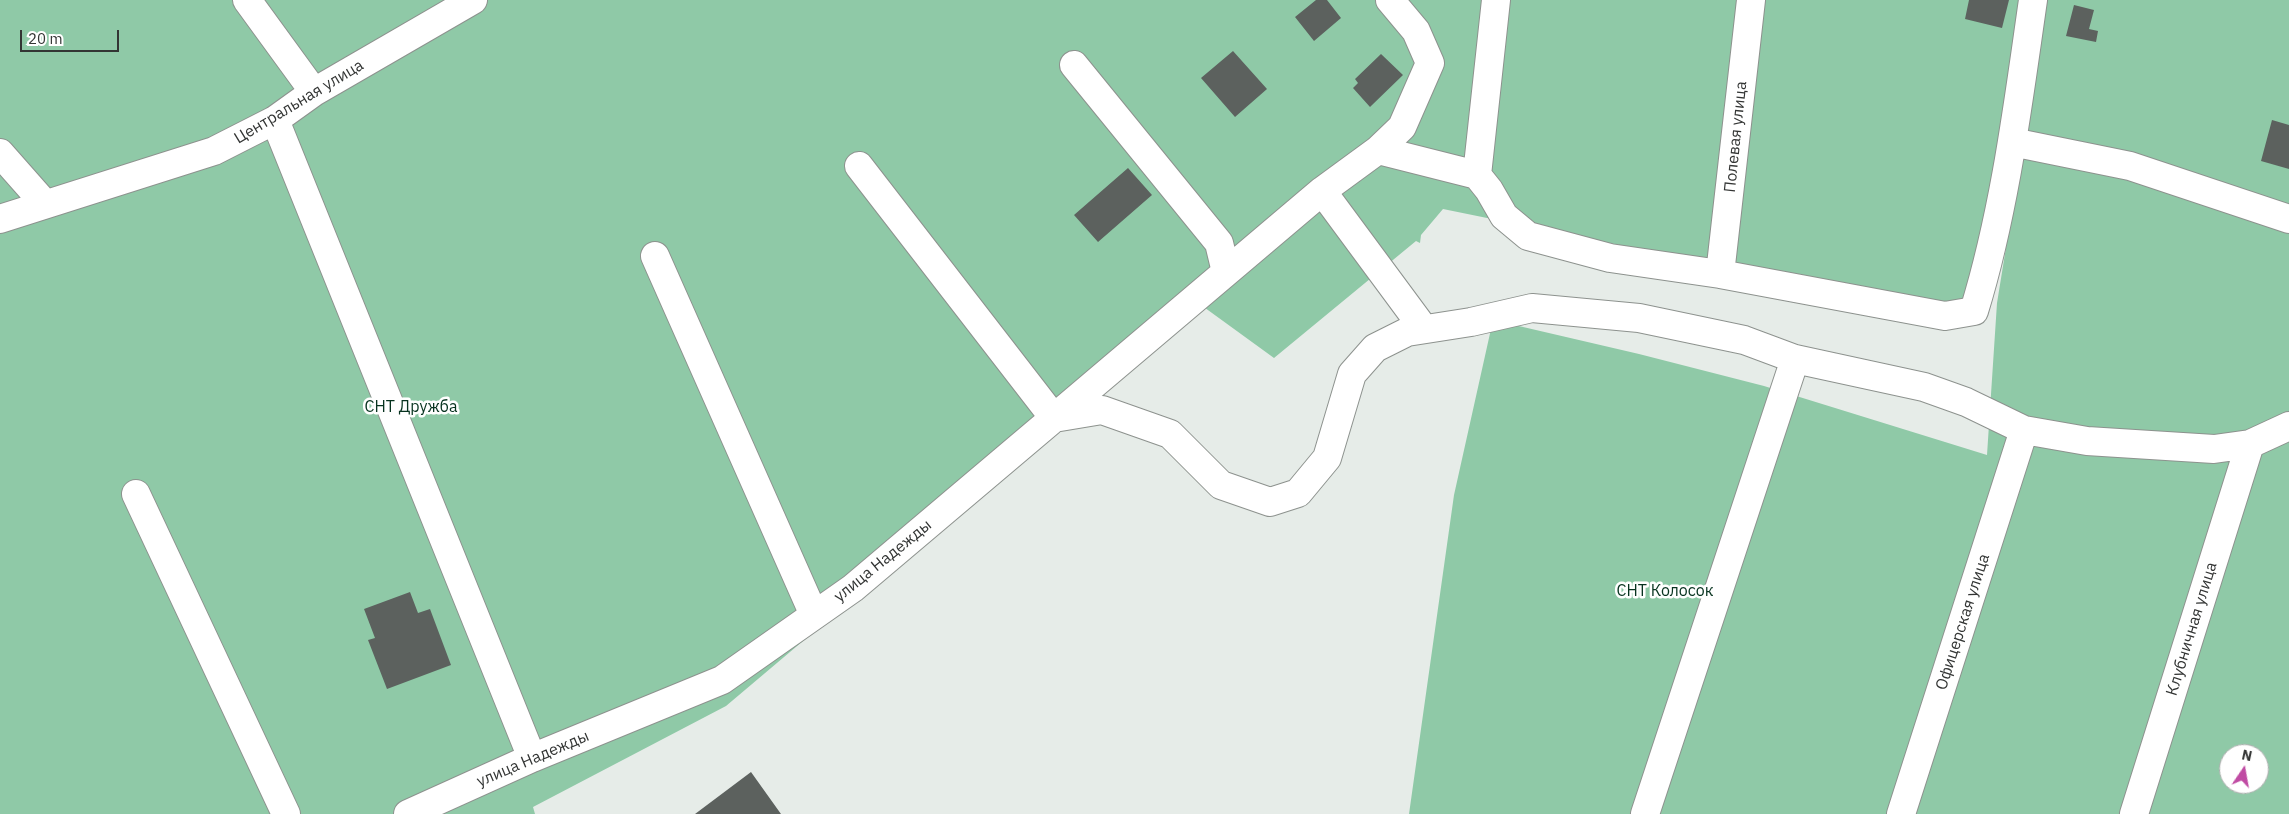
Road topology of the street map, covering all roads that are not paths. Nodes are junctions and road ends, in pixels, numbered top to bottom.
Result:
1 (247, 0) edge
2 (473, 0) edge
3 (1390, 0) edge
4 (1496, 0) edge
5 (1751, 0) edge
6 (2033, 0) edge
7 (1074, 65) dead end
8 (314, 92) junction
9 (275, 120) junction
10 (2012, 142) junction
11 (1378, 150) junction
12 (0, 153) edge
13 (859, 166) dead end
14 (1476, 175) junction
15 (1322, 191) junction
16 (45, 204) junction
17 (0, 218) edge
18 (2289, 219) edge
19 (656, 256) dead end
20 (1226, 272) junction
21 (1720, 274) junction
22 (1424, 329) junction
23 (1795, 359) junction
24 (1054, 418) junction
25 (2289, 426) edge
26 (2024, 430) junction
27 (2250, 444) junction
28 (136, 494) dead end
29 (814, 615) junction
30 (532, 758) junction
31 (286, 814) edge
32 (408, 814) edge
33 (1645, 814) edge
34 (1901, 814) edge
35 (2134, 814) edge

1 - 8 street
2 - 8 street, Центральная улица
3 - 11 street, улица Надежды
4 - 14 street
5 - 21 street, Полевая улица
6 - 10 street
7 - 20 street
8 - 9 street, Центральная улица
9 - 16 street, Центральная улица
9 - 30 street
10 - 18 street
10 - 21 street
11 - 14 street
11 - 15 street, улица Надежды
12 - 16 street
13 - 24 street
14 - 21 street
15 - 20 street, улица Надежды
15 - 22 street
16 - 17 street, Центральная улица
19 - 29 street
20 - 24 street, улица Надежды
22 - 23 street
22 - 24 street
23 - 26 street
23 - 33 street
24 - 29 street, улица Надежды
25 - 27 street
26 - 27 street
26 - 34 street, Офицерская улица
27 - 35 street, Клубничная улица
28 - 31 street
29 - 30 street, улица Надежды
30 - 32 street, улица Надежды

